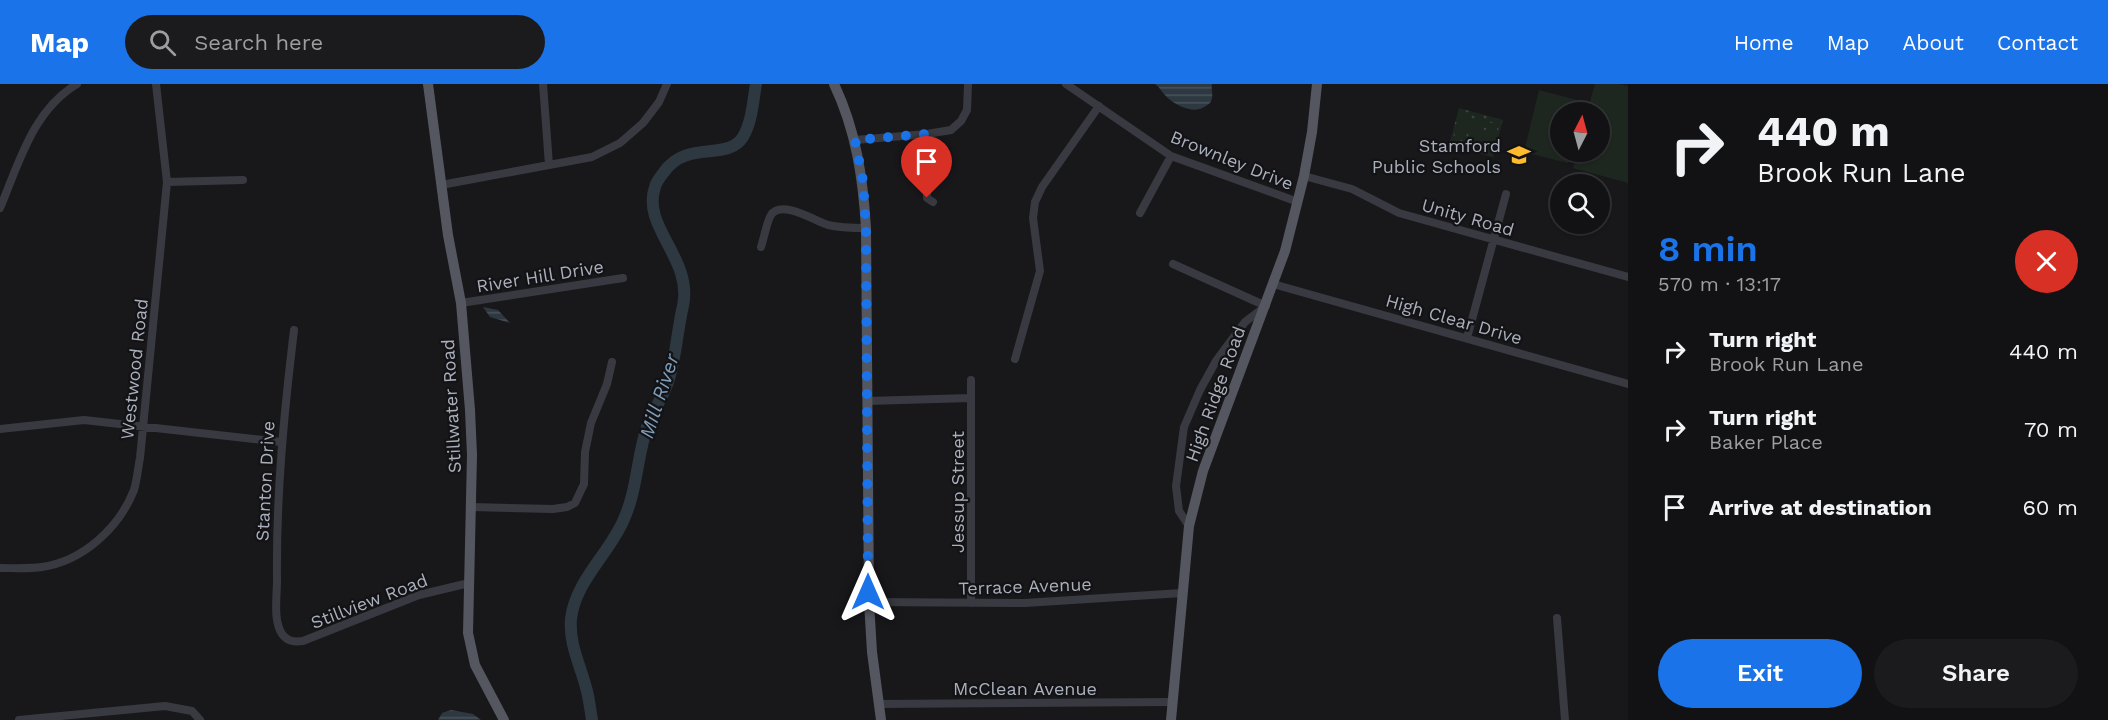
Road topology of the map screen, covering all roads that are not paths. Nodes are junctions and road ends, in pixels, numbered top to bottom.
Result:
1 (77, 84) edge
2 (156, 84) edge
3 (428, 84) edge
4 (543, 84) edge
5 (667, 84) edge
6 (834, 84) edge
7 (968, 84) edge
8 (1066, 84) edge
9 (1317, 84) edge
10 (1099, 106) junction
11 (927, 134) junction
12 (855, 140) junction
13 (1171, 156) junction
14 (549, 165) junction
15 (1304, 176) junction
16 (243, 180) dead end
17 (167, 182) junction
18 (441, 185) junction
19 (1506, 194) dead end
20 (933, 202) dead end
21 (1298, 202) junction
22 (0, 208) edge
23 (1140, 213) dead end
24 (866, 228) junction
25 (1493, 240) junction
26 (761, 247) dead end
27 (1173, 264) dead end
28 (1628, 277) edge
29 (623, 278) dead end
30 (1273, 284) junction
31 (461, 303) junction
32 (1266, 306) junction
33 (294, 330) dead end
34 (1467, 338) junction
35 (1015, 359) dead end
36 (612, 362) dead end
37 (970, 381) dead end
38 (1628, 384) edge
39 (971, 398) junction
40 (867, 401) junction
41 (142, 426) junction
42 (0, 429) edge
43 (281, 442) junction
44 (471, 507) junction
45 (1189, 526) junction
46 (0, 568) edge
47 (469, 583) junction
48 (1182, 593) junction
49 (869, 602) junction
50 (971, 603) junction
51 (1557, 618) dead end
52 (283, 634) joint
53 (1172, 702) junction
54 (878, 704) junction
55 (19, 720) edge
56 (200, 720) edge
57 (504, 720) edge
58 (881, 720) edge
59 (1171, 720) edge
60 (1565, 720) edge

1 - 22 street
2 - 17 street, Westwood Road
3 - 18 main road, Stillwater Road
4 - 14 street
5 - 14 street
6 - 12 main road
7 - 11 street
8 - 10 street, Brownley Drive
9 - 15 main road, High Ridge Road
10 - 13 street, Brownley Drive
10 - 35 street
11 - 12 street
11 - 20 street
12 - 24 main road
13 - 21 street, Brownley Drive
13 - 23 street
14 - 18 street
15 - 21 main road, High Ridge Road
15 - 25 street, Unity Road
16 - 17 street
17 - 41 street, Westwood Road
18 - 31 main road, Stillwater Road
19 - 25 street
21 - 30 main road, High Ridge Road
24 - 26 street
24 - 40 main road
25 - 28 street, Unity Road
25 - 34 street
27 - 32 street
29 - 31 street, River Hill Drive
30 - 32 main road, High Ridge Road
30 - 34 street, High Clear Drive
31 - 44 main road, Stillwater Road
32 - 45 main road, High Ridge Road
32 - 45 street
33 - 43 street, Stanton Drive
34 - 38 street, High Clear Drive
36 - 44 street
37 - 39 street, Jessup Street
39 - 40 street
39 - 50 street, Jessup Street
40 - 49 main road
41 - 42 street
41 - 43 street
41 - 46 street, Westwood Road
43 - 52 street, Stanton Drive
44 - 47 main road, Stillwater Road
45 - 48 main road, High Ridge Road
47 - 52 street, Stillview Road
47 - 57 main road, Stillwater Road
48 - 50 street, Terrace Avenue
48 - 53 main road, High Ridge Road
49 - 50 street, Terrace Avenue
49 - 54 main road
51 - 60 street
53 - 54 street, McClean Avenue
53 - 59 main road, High Ridge Road
54 - 58 main road
55 - 56 street

